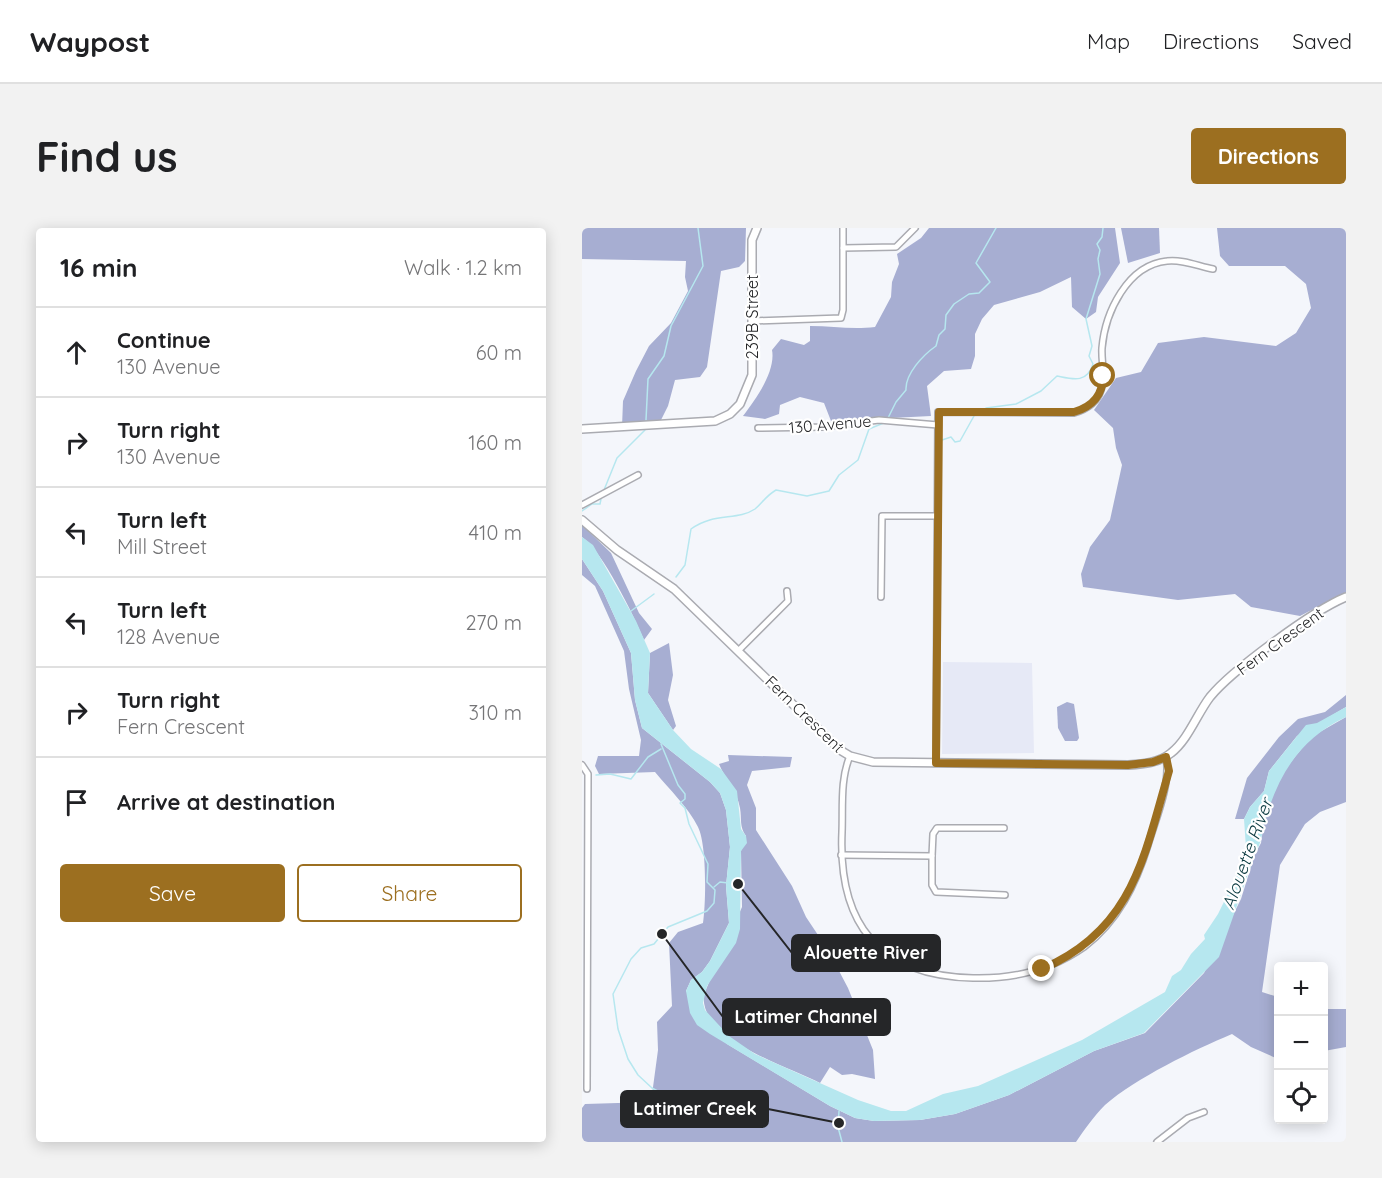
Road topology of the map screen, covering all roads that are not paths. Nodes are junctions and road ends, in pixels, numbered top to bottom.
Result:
1 (757, 228) edge
2 (843, 228) edge
3 (915, 228) edge
4 (843, 248) junction
5 (1213, 269) dead end
6 (752, 321) junction
7 (938, 425) junction
8 (758, 428) dead end
9 (582, 429) edge
10 (638, 475) dead end
11 (582, 505) edge
12 (937, 516) junction
13 (582, 520) edge
14 (787, 591) dead end
15 (881, 597) dead end
16 (1346, 597) edge
17 (739, 650) junction
18 (850, 756) junction
19 (1166, 757) junction
20 (936, 763) junction
21 (584, 767) edge
22 (1004, 828) dead end
23 (841, 855) junction
24 (932, 856) junction
25 (1005, 895) dead end
26 (587, 1089) dead end
27 (1204, 1112) dead end
28 (1158, 1142) edge

1 - 6 street, 239B Street
2 - 4 street
3 - 4 street
4 - 6 street
5 - 7 street
6 - 9 street, 239B Street
7 - 8 street, 130 Avenue
7 - 12 street
10 - 11 street
12 - 15 street
12 - 20 street
13 - 17 street, Fern Crescent
14 - 17 street
16 - 19 street, Fern Crescent
17 - 18 street, Fern Crescent
18 - 20 street
18 - 23 street, Fern Crescent
19 - 20 street
19 - 23 street, Fern Crescent
21 - 26 street
22 - 24 street
23 - 24 street
24 - 25 street
27 - 28 street

